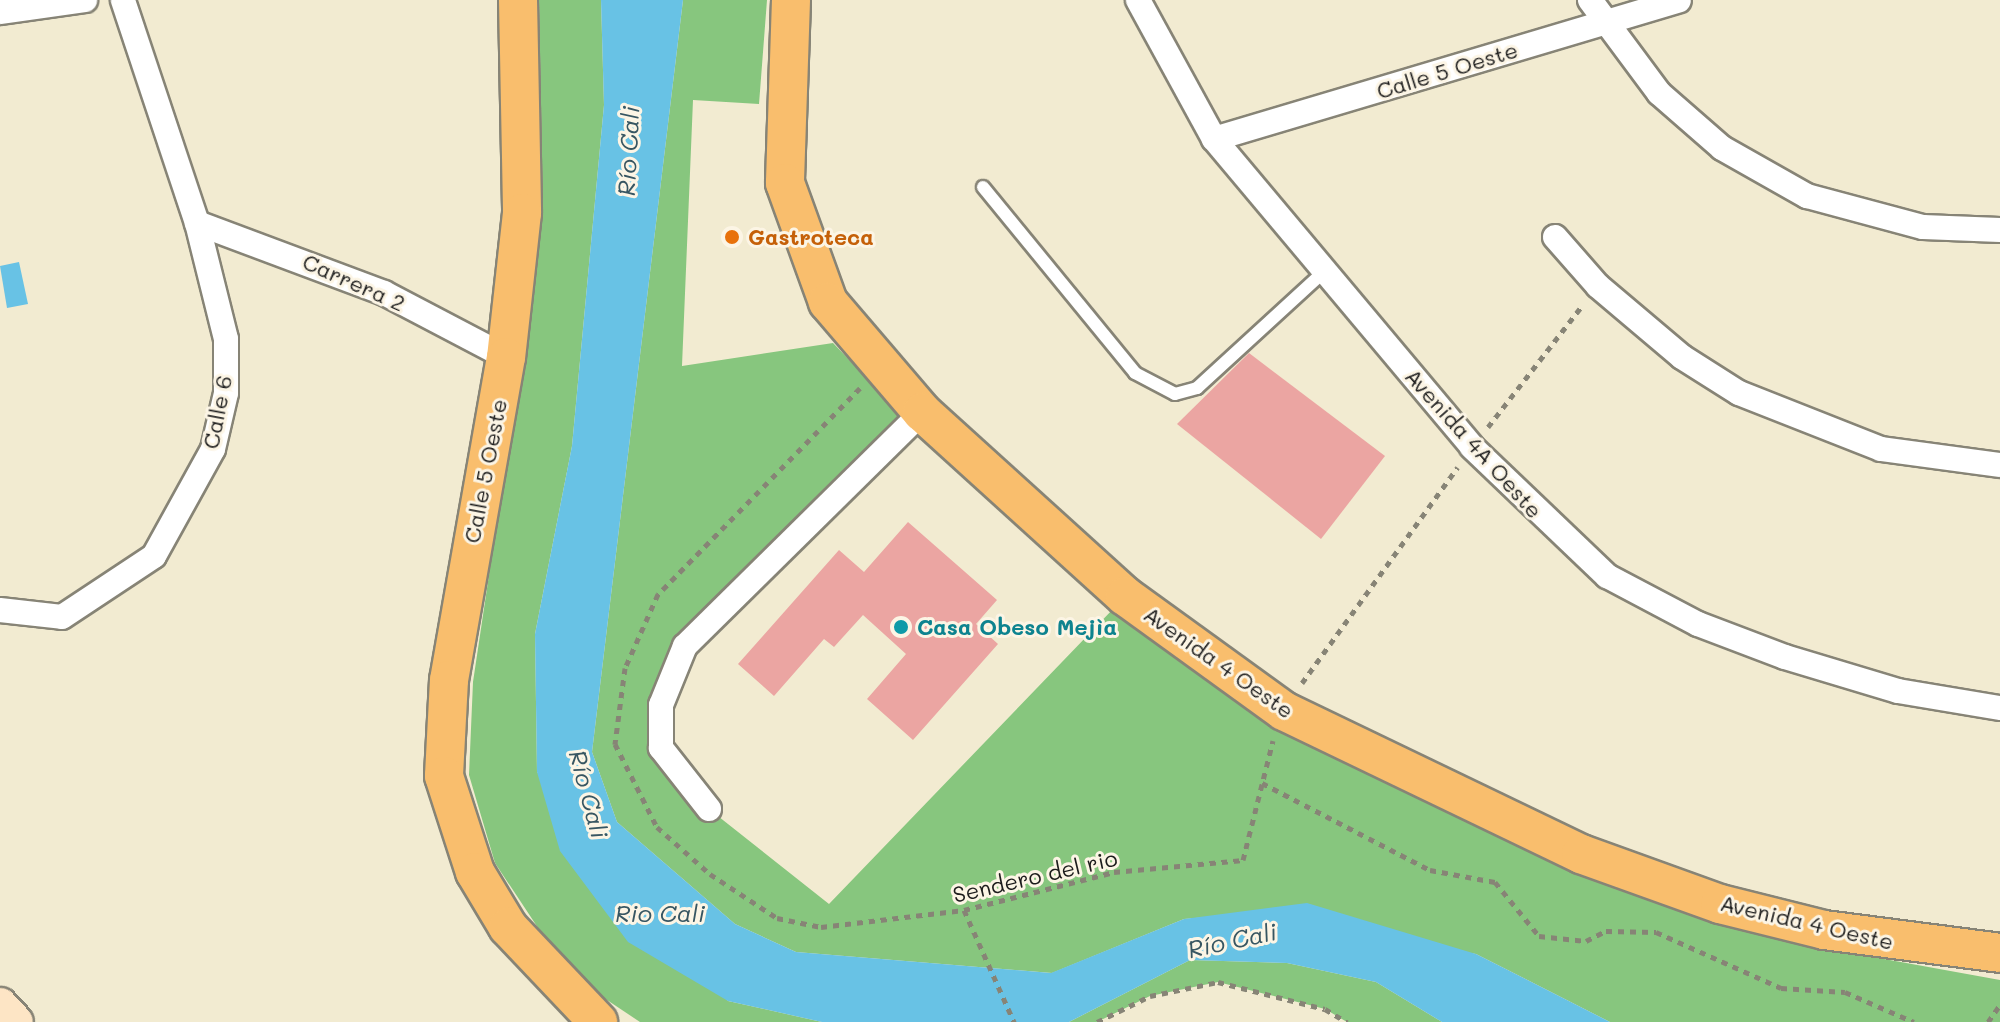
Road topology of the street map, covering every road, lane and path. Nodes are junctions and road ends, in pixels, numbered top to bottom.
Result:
1 (85, 0) edge
2 (123, 0) edge
3 (518, 0) edge
4 (791, 0) edge
5 (1138, 0) edge
6 (1590, 0) edge
7 (1679, 0) edge
8 (0, 12) edge
9 (1603, 23) junction
10 (1214, 139) junction
11 (983, 187) dead end
12 (197, 223) junction
13 (2000, 230) edge
14 (1555, 237) dead end
15 (1326, 270) junction
16 (506, 357) junction
17 (866, 382) dead end
18 (922, 412) junction
19 (2000, 465) edge
20 (1371, 587) dead end
21 (0, 610) edge
22 (1295, 692) dead end
23 (2000, 708) edge
24 (1276, 726) dead end
25 (1262, 783) junction
26 (709, 809) dead end
27 (964, 910) junction
28 (1940, 950) junction
29 (2000, 953) edge
30 (2000, 964) edge
31 (0, 1005) edge
32 (2000, 1005) edge
33 (16, 1022) edge
34 (598, 1022) edge
35 (1014, 1022) edge
36 (1097, 1022) edge
37 (1347, 1022) edge
38 (1914, 1022) edge
39 (1988, 1022) edge

1 - 8 street
2 - 12 street, Calle 6
3 - 16 main road, Calle 5 Oeste
4 - 18 main road, Avenida 4 Oeste
5 - 10 street, Avenida 4A Oeste
6 - 9 street
7 - 9 street, Calle 5 Oeste
9 - 10 street, Calle 5 Oeste
9 - 13 street
10 - 15 street, Avenida 4A Oeste
11 - 15 lane
12 - 16 street, Carrera 2
12 - 21 street, Calle 6
14 - 19 street
15 - 23 street, Avenida 4A Oeste
16 - 34 main road, Calle 5 Oeste
17 - 27 path, Sendero del rio
18 - 26 street
18 - 28 main road, Avenida 4 Oeste
20 - 22 path
24 - 25 path
25 - 27 path, Sendero del rio
25 - 38 path
27 - 35 path
28 - 29 main road, Avenida 4 Oeste
28 - 30 main road
31 - 33 street
32 - 39 path
36 - 37 path

